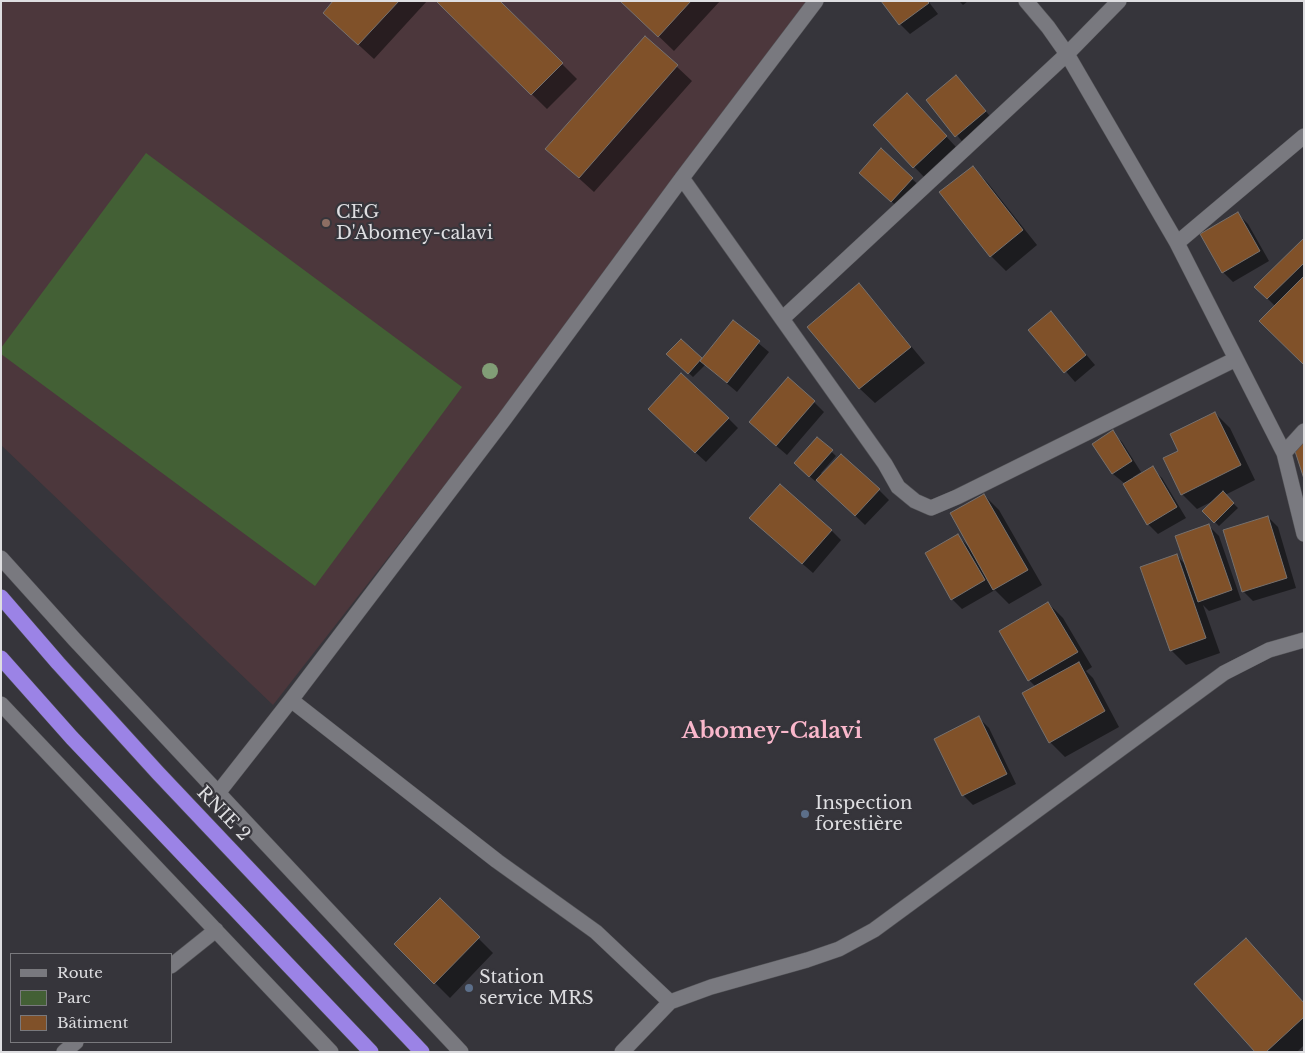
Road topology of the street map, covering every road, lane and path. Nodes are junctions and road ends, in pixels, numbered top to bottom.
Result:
1 (816, 1) edge
2 (1026, 1) edge
3 (1119, 1) edge
4 (1067, 54) junction
5 (1304, 136) edge
6 (682, 178) junction
7 (1177, 243) junction
8 (782, 319) junction
9 (1236, 359) junction
10 (1304, 431) edge
11 (1284, 454) junction
12 (1304, 534) edge
13 (1, 558) edge
14 (1, 597) edge
15 (1304, 640) edge
16 (1, 658) edge
17 (291, 700) junction
18 (1, 704) edge
19 (218, 793) junction
20 (216, 930) junction
21 (172, 965) edge
22 (670, 1002) junction
23 (75, 1043) edge
24 (64, 1052) edge
25 (331, 1052) edge
26 (371, 1052) edge
27 (422, 1052) edge
28 (461, 1052) edge
29 (622, 1052) edge

1 - 6 street
2 - 4 street
3 - 4 street
4 - 7 street
4 - 8 street
5 - 7 street
6 - 8 street
6 - 17 street
7 - 9 street
8 - 9 street
9 - 11 street
10 - 11 street
11 - 12 street
13 - 19 street
14 - 27 highway, RNIE 2 / RNIE 2
15 - 22 street
16 - 26 highway
17 - 19 street
17 - 22 street
18 - 20 street
19 - 28 street
20 - 21 street
20 - 25 street
22 - 29 street
23 - 24 street

